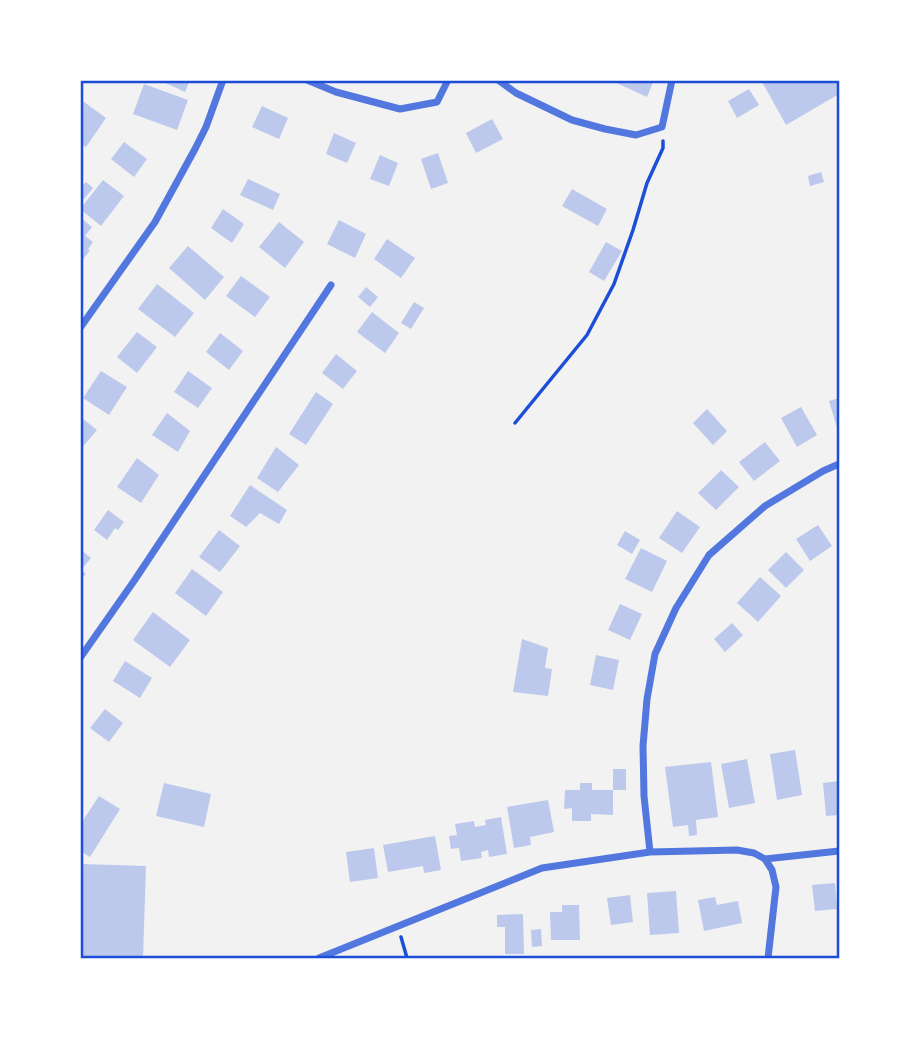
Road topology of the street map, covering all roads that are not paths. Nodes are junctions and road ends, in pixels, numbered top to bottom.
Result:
1 (223, 80) edge
2 (307, 80) edge
3 (448, 80) edge
4 (498, 80) edge
5 (672, 80) edge
6 (331, 285) dead end
7 (80, 328) edge
8 (839, 464) edge
9 (80, 658) edge
10 (839, 851) edge
11 (650, 852) junction
12 (765, 859) junction
13 (319, 958) edge
14 (768, 958) edge

1 - 7 street
2 - 3 street
4 - 5 street
6 - 9 street
8 - 11 street
10 - 12 street
11 - 12 street
11 - 13 street
12 - 14 street

